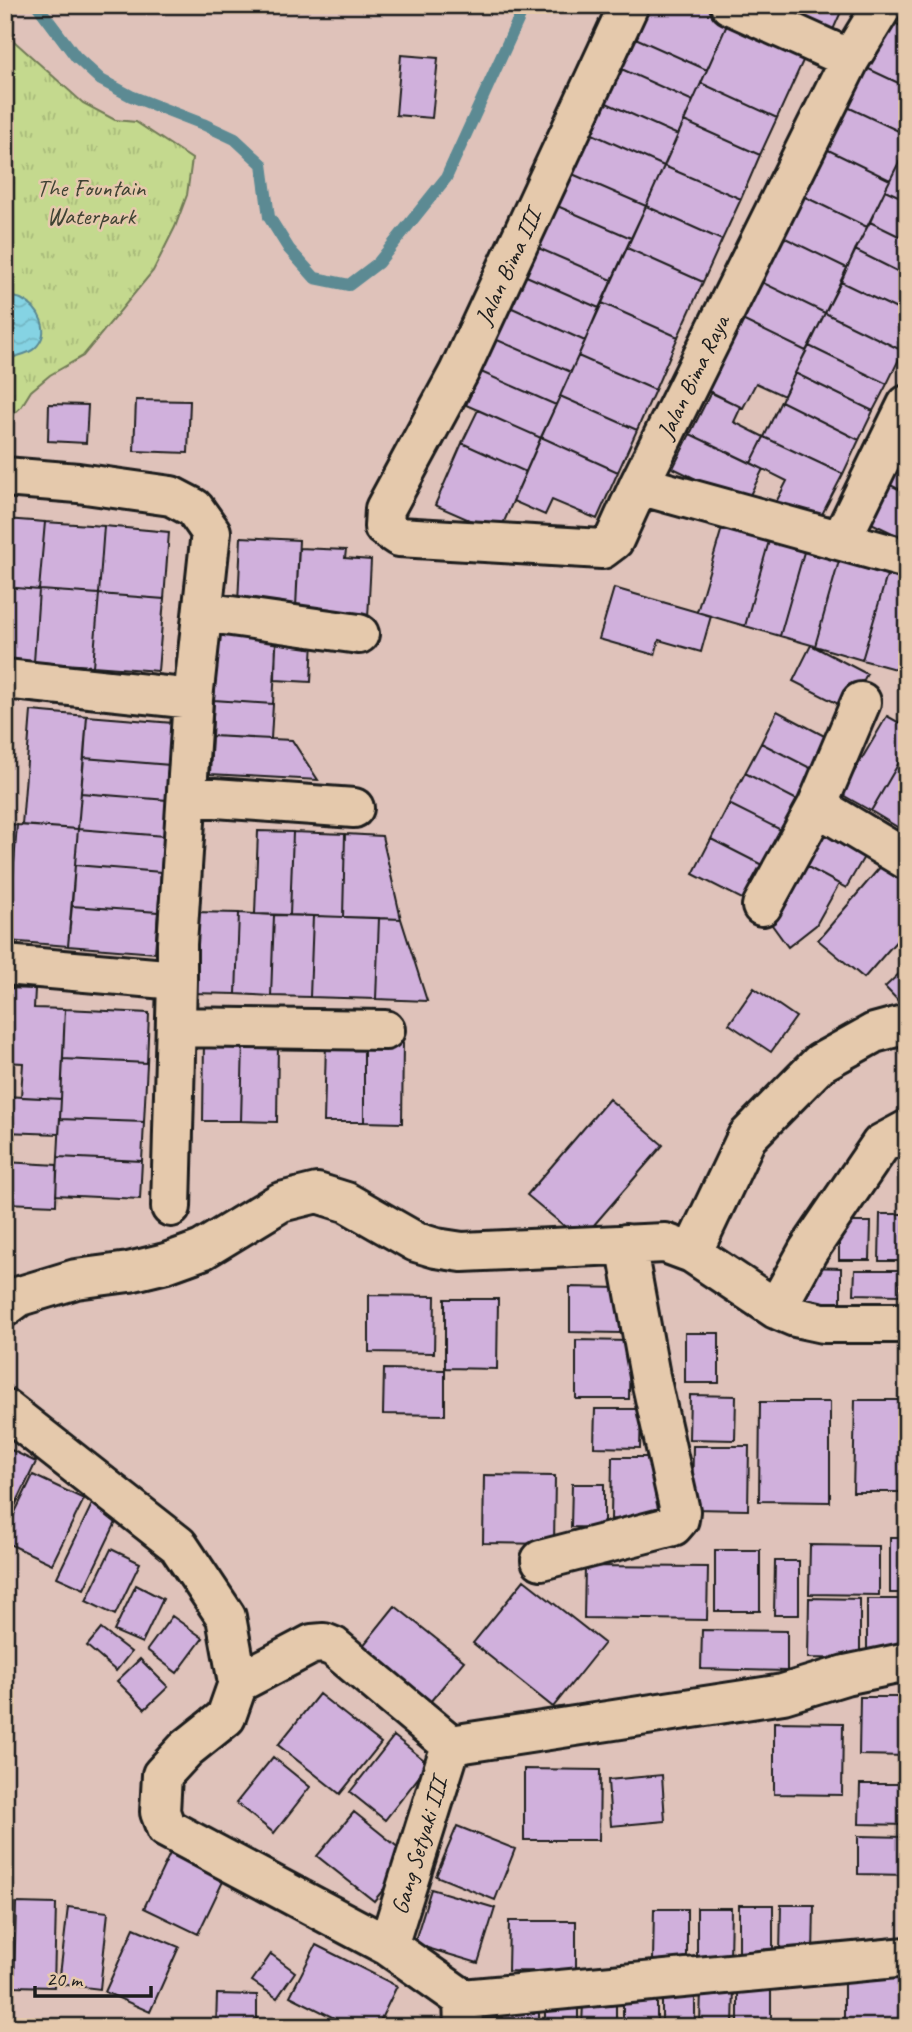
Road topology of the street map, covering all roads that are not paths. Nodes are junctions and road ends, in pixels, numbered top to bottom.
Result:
1 (629, 5) edge
2 (730, 5) edge
3 (883, 5) edge
4 (850, 58) junction
5 (907, 405) edge
6 (5, 477) edge
7 (639, 485) junction
8 (384, 527) joint
9 (841, 540) junction
10 (907, 559) edge
11 (203, 612) junction
12 (359, 634) dead end
13 (5, 679) edge
14 (193, 699) junction
15 (861, 702) dead end
16 (187, 796) junction
17 (817, 806) junction
18 (354, 808) dead end
19 (907, 860) edge
20 (762, 906) dead end
21 (5, 965) edge
22 (177, 980) junction
23 (907, 1024) edge
24 (176, 1027) junction
25 (385, 1030) dead end
26 (907, 1130) edge
27 (171, 1207) dead end
28 (626, 1244) junction
29 (692, 1253) junction
30 (5, 1307) edge
31 (776, 1309) junction
32 (907, 1323) edge
33 (5, 1409) edge
34 (541, 1560) dead end
35 (907, 1662) edge
36 (238, 1683) junction
37 (451, 1745) junction
38 (388, 1946) junction
39 (907, 1957) edge
40 (464, 2013) edge

1 - 8 street, Jalan Bima III
2 - 4 street
3 - 4 street, Jalan Bima Raya
4 - 7 street, Jalan Bima Raya
5 - 9 street
6 - 11 street
7 - 8 street, Jalan Bima Raya
7 - 9 street
9 - 10 street
11 - 12 street
11 - 14 street
13 - 14 street
14 - 16 street
15 - 17 street
16 - 18 street
16 - 22 street
17 - 19 street
17 - 20 street
21 - 22 street
22 - 24 street
23 - 29 street
24 - 25 street
24 - 27 street
26 - 31 street
28 - 29 street
28 - 30 street
28 - 34 street
29 - 31 street
31 - 32 street
33 - 36 street
35 - 37 street
36 - 37 street
36 - 38 street
37 - 38 street, Gang Setyaki III
38 - 40 street
39 - 40 street

